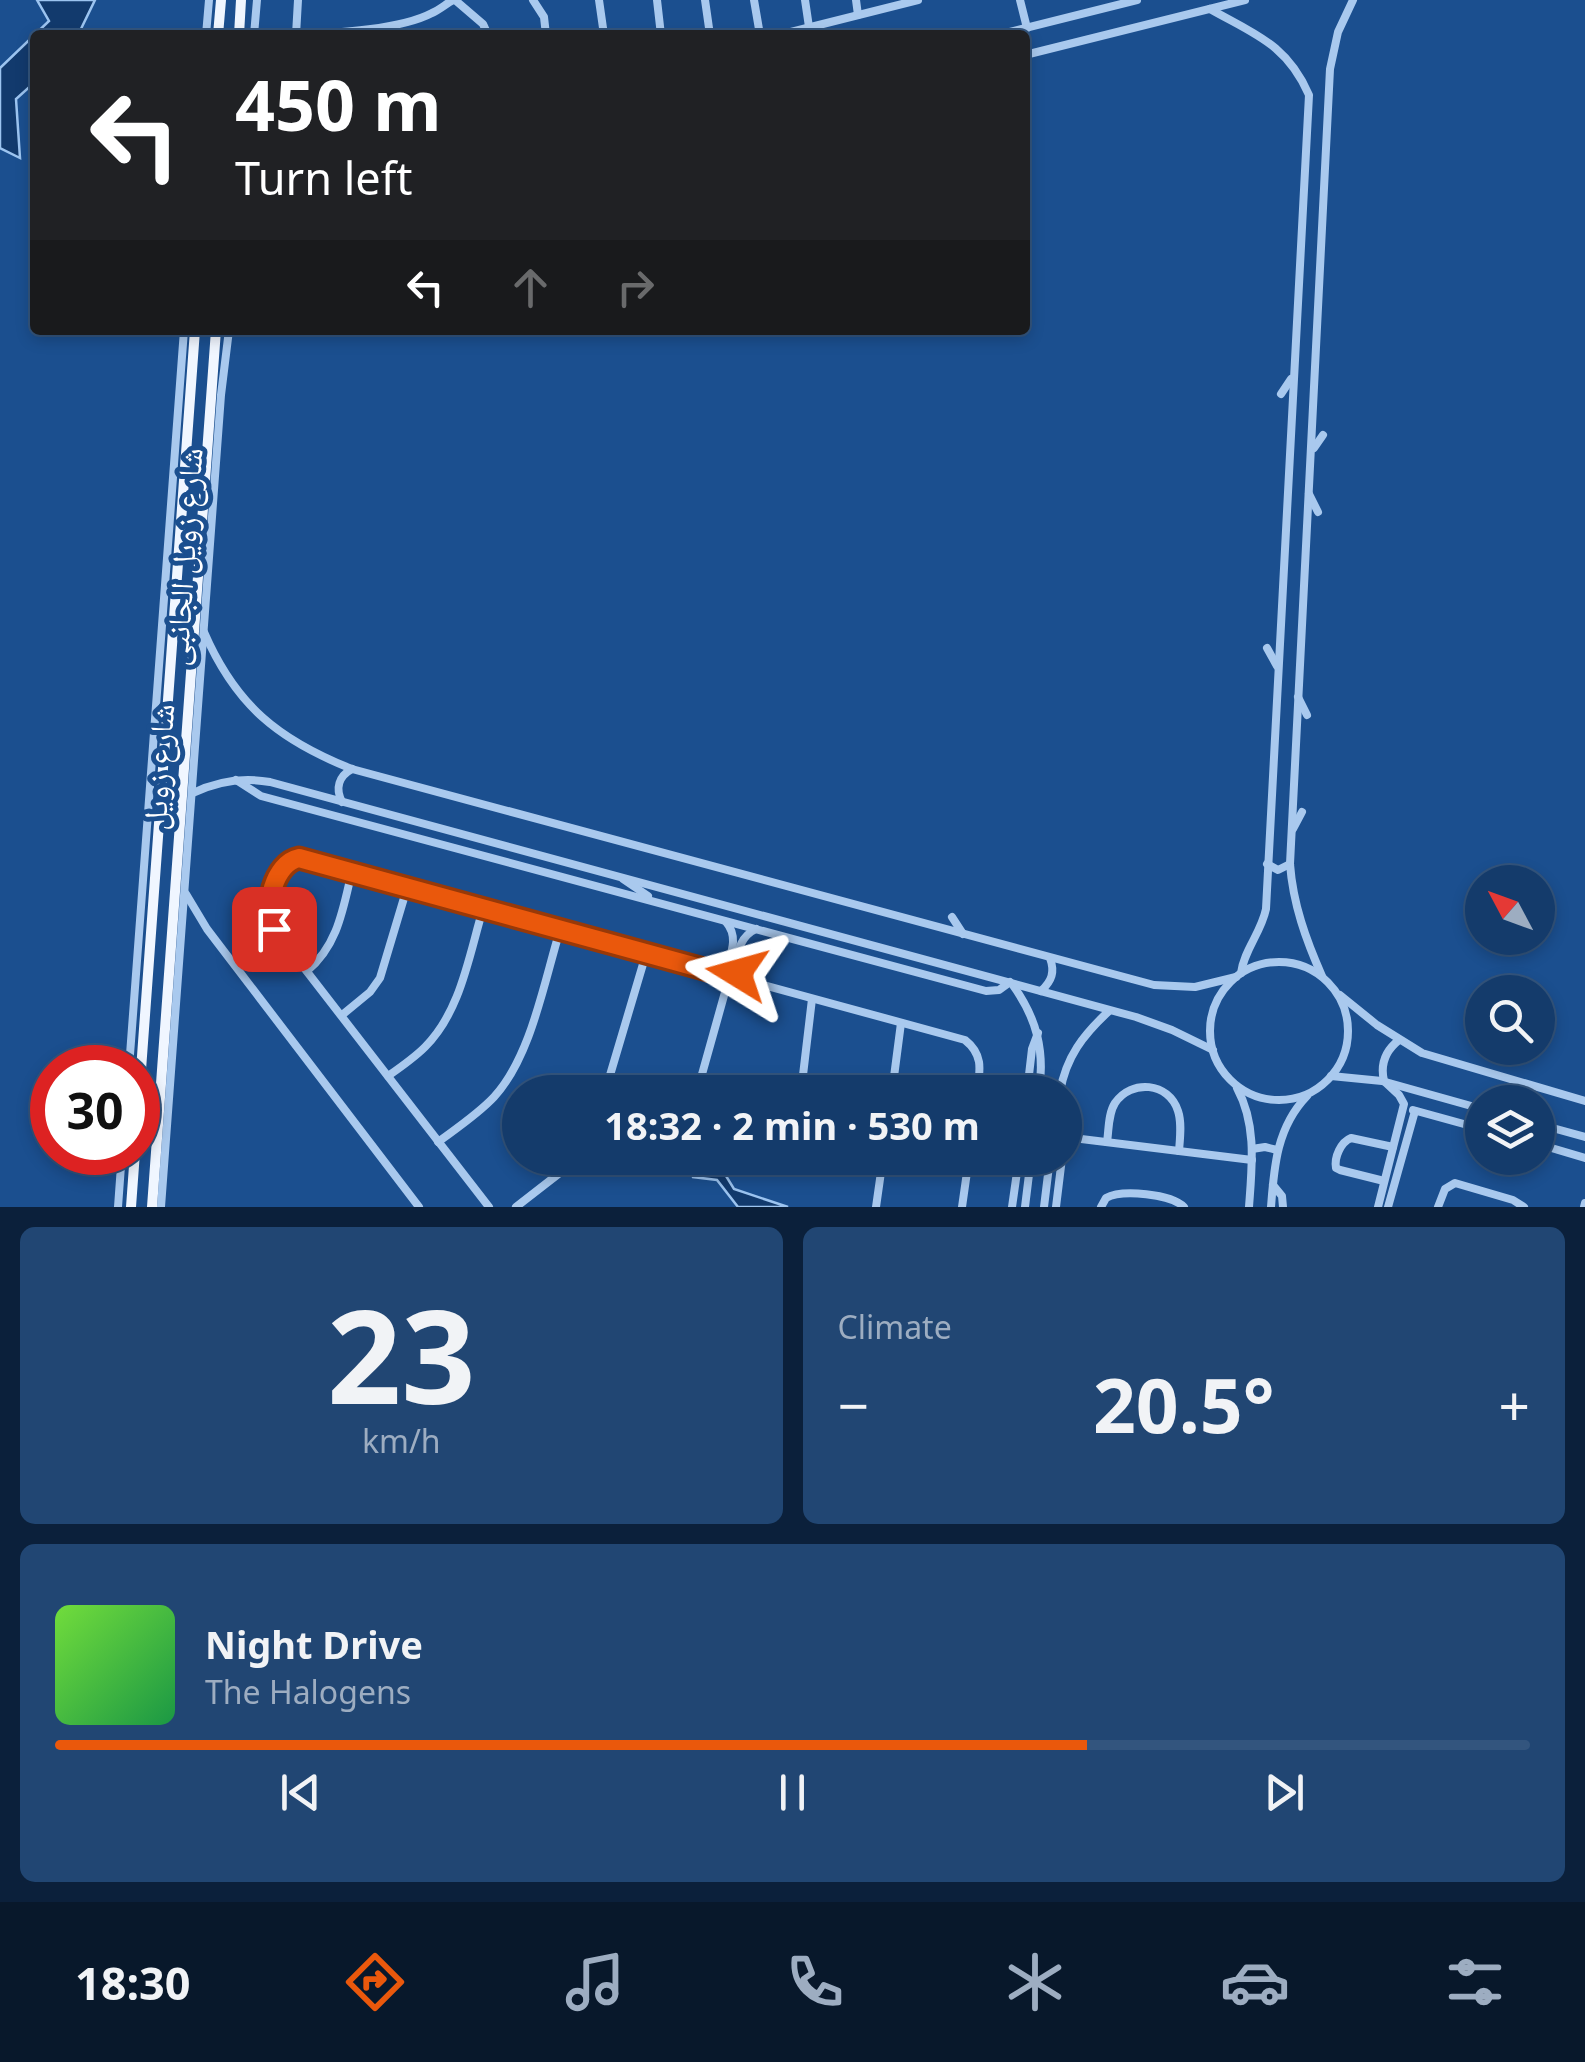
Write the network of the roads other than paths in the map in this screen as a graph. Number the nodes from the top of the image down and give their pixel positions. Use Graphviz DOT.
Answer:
graph roads {
  1 [pos="209,0"];
  2 [pos="221,0"];
  3 [pos="241,0"];
  4 [pos="257,0"];
  5 [pos="298,0"];
  6 [pos="454,0"];
  7 [pos="533,0"];
  8 [pos="599,0"];
  9 [pos="657,0"];
  10 [pos="705,0"];
  11 [pos="754,0"];
  12 [pos="805,0"];
  13 [pos="856,0"];
  14 [pos="918,0"];
  15 [pos="1020,0"];
  16 [pos="1137,0"];
  17 [pos="1245,0"];
  18 [pos="1353,0"];
  19 [pos="1210,8"];
  20 [pos="858,15"];
  21 [pos="810,27"];
  22 [pos="1027,28"];
  23 [pos="206,30"];
  24 [pos="218,30"];
  25 [pos="239,30"];
  26 [pos="254,30"];
  27 [pos="296,30"];
  28 [pos="366,30"];
  29 [pos="486,30"];
  30 [pos="545,30"];
  31 [pos="603,30"];
  32 [pos="660,30"];
  33 [pos="709,30"];
  34 [pos="759,30"];
  35 [pos="798,30"];
  36 [pos="1019,30"];
  37 [pos="1030,54"];
  38 [pos="1330,92"];
  39 [pos="1309,95"];
  40 [pos="1324,208"];
  41 [pos="1334,222"];
  42 [pos="184,335"];
  43 [pos="195,335"];
  44 [pos="216,335"];
  45 [pos="228,335"];
  46 [pos="1293,376"];
  47 [pos="1281,394"];
  48 [pos="1322,435"];
  49 [pos="1311,452"];
  50 [pos="1308,493"];
  51 [pos="207,507"];
  52 [pos="1318,512"];
  53 [pos="200,525"];
  54 [pos="180,526"];
  55 [pos="178,563"];
  56 [pos="198,564"];
  57 [pos="201,609"];
  58 [pos="204,632"];
  59 [pos="1268,648"];
  60 [pos="1278,667"];
  61 [pos="1298,696"];
  62 [pos="166,711"];
  63 [pos="188,712"];
  64 [pos="1308,715"];
  65 [pos="352,770"];
  66 [pos="236,780"];
  67 [pos="193,794"];
  68 [pos="342,802"];
  69 [pos="1302,812"];
  70 [pos="617,827"];
  71 [pos="1291,833"];
  72 [pos="184,837"];
  73 [pos="614,840"];
  74 [pos="1267,864"];
  75 [pos="1290,864"];
  76 [pos="352,871"];
  77 [pos="619,876"];
  78 [pos="407,888"];
  79 [pos="186,893"];
  80 [pos="660,903"];
  81 [pos="483,908"];
  82 [pos="952,917"];
  83 [pos="722,920"];
  84 [pos="756,929"];
  85 [pos="560,930"];
  86 [pos="822,933"];
  87 [pos="778,934"];
  88 [pos="963,934"];
  89 [pos="646,954"];
  90 [pos="1050,958"];
  91 [pos="307,971"];
  92 [pos="147,972"];
  93 [pos="170,972"];
  94 [pos="730,973"];
  95 [pos="1239,975"];
  96 [pos="1322,976"];
  97 [pos="1010,982"];
  98 [pos="1041,991"];
  99 [pos="1336,991"];
  100 [pos="812,999"];
  101 [pos="145,1009"];
  102 [pos="1108,1010"];
  103 [pos="166,1011"];
  104 [pos="342,1016"];
  105 [pos="901,1023"];
  106 [pos="1038,1034"];
  107 [pos="1400,1040"];
  108 [pos="130,1045"];
  109 [pos="143,1045"];
  110 [pos="1212,1050"];
  111 [pos="1042,1071"];
  112 [pos="1063,1074"];
  113 [pos="609,1075"];
  114 [pos="703,1075"];
  115 [pos="803,1075"];
  116 [pos="894,1075"];
  117 [pos="978,1075"];
  118 [pos="1029,1075"];
  119 [pos="1041,1075"];
  120 [pos="388,1076"];
  121 [pos="1331,1076"];
  122 [pos="1561,1079"];
  123 [pos="1384,1082"];
  124 [pos="1235,1084"];
  125 [pos="1317,1088"];
  126 [pos="1557,1093"];
  127 [pos="1585,1101"];
  128 [pos="1465,1104"];
  129 [pos="1404,1108"];
  130 [pos="1415,1111"];
  131 [pos="1465,1124"];
  132 [pos="1555,1129"];
  133 [pos="1082,1138"];
  134 [pos="1585,1138"];
  135 [pos="438,1142"];
  136 [pos="1107,1142"];
  137 [pos="1393,1147"];
  138 [pos="1555,1149"];
  139 [pos="1179,1150"];
  140 [pos="1278,1150"];
  141 [pos="1252,1154"];
  142 [pos="1585,1158"];
  143 [pos="160,1172"];
  144 [pos="125,1175"];
  145 [pos="128,1175"];
  146 [pos="159,1175"];
  147 [pos="557,1175"];
  148 [pos="881,1175"];
  149 [pos="967,1175"];
  150 [pos="1017,1175"];
  151 [pos="1029,1175"];
  152 [pos="1048,1175"];
  153 [pos="1060,1175"];
  154 [pos="1384,1181"];
  155 [pos="1272,1185"];
  156 [pos="118,1207"];
  157 [pos="130,1207"];
  158 [pos="152,1207"];
  159 [pos="161,1207"];
  160 [pos="419,1207"];
  161 [pos="489,1207"];
  162 [pos="516,1207"];
  163 [pos="876,1207"];
  164 [pos="962,1207"];
  165 [pos="1012,1207"];
  166 [pos="1024,1207"];
  167 [pos="1044,1207"];
  168 [pos="1056,1207"];
  169 [pos="1101,1207"];
  170 [pos="1184,1207"];
  171 [pos="1249,1207"];
  172 [pos="1271,1207"];
  173 [pos="1283,1207"];
  174 [pos="1378,1207"];
  175 [pos="1388,1207"];
  176 [pos="1438,1207"];
  177 [pos="1524,1207"];
  1 -- 23 [label="street"];
  2 -- 24 [label="main road"];
  3 -- 25 [label="main road"];
  4 -- 26 [label="street"];
  5 -- 27 [label="street"];
  6 -- 28 [label="street"];
  6 -- 29 [label="street"];
  7 -- 30 [label="street"];
  8 -- 31 [label="street"];
  9 -- 32 [label="street"];
  10 -- 33 [label="street"];
  11 -- 34 [label="street"];
  12 -- 21 [label="street"];
  13 -- 20 [label="street"];
  14 -- 20 [label="street"];
  15 -- 22 [label="street"];
  16 -- 22 [label="street"];
  17 -- 19 [label="street"];
  18 -- 38 [label="street"];
  19 -- 37 [label="street"];
  19 -- 39 [label="street"];
  20 -- 21 [label="street"];
  21 -- 35 [label="street"];
  22 -- 36 [label="street"];
  38 -- 39 [label="street"];
  38 -- 40 [label="street"];
  39 -- 46 [label="street"];
  40 -- 41 [label="street"];
  40 -- 49 [label="street"];
  42 -- 108 [label="street, شارع زويل الجانبى"];
  43 -- 54 [label="main road, شارع زويل"];
  44 -- 51 [label="main road, شارع زويل"];
  45 -- 51 [label="street, شارع زويل الجانبى"];
  46 -- 47 [label="street"];
  46 -- 60 [label="street"];
  48 -- 49 [label="street"];
  49 -- 50 [label="street"];
  50 -- 52 [label="street"];
  50 -- 61 [label="street"];
  51 -- 53 [label="main road, شارع زويل"];
  51 -- 57 [label="street, شارع زويل الجانبى"];
  53 -- 54 [label="main road"];
  53 -- 56 [label="main road, شارع زويل"];
  54 -- 55 [label="main road, شارع زويل"];
  55 -- 56 [label="main road"];
  55 -- 62 [label="main road, شارع زويل"];
  56 -- 57 [label="main road, شارع زويل"];
  57 -- 58 [label="street, شارع زويل الجانبى"];
  57 -- 63 [label="main road, شارع زويل"];
  58 -- 65 [label="street"];
  58 -- 67 [label="street, شارع زويل الجانبى"];
  59 -- 60 [label="street"];
  60 -- 74 [label="street"];
  61 -- 64 [label="street"];
  61 -- 71 [label="street"];
  62 -- 63 [label="main road"];
  62 -- 92 [label="main road, شارع زويل"];
  63 -- 72 [label="main road, شارع زويل"];
  65 -- 68 [label="street"];
  65 -- 73 [label="street"];
  66 -- 67 [label="street"];
  66 -- 68 [label="street"];
  66 -- 80 [label="street"];
  67 -- 72 [label="street, شارع زويل الجانبى"];
  68 -- 77 [label="street"];
  69 -- 71 [label="street"];
  70 -- 73 [label="street"];
  71 -- 75 [label="street"];
  72 -- 79 [label="street, شارع زويل الجانبى"];
  72 -- 93 [label="main road, شارع زويل"];
  73 -- 88 [label="street"];
  74 -- 75 [label="street"];
  74 -- 95 [label="street"];
  75 -- 96 [label="street"];
  76 -- 78 [label="street"];
  76 -- 91 [label="street"];
  76 -- 91 [label="street"];
  77 -- 80 [label="street"];
  77 -- 86 [label="street"];
  78 -- 81 [label="street"];
  78 -- 104 [label="street"];
  79 -- 143 [label="street, شارع زويل الجانبى"];
  79 -- 160 [label="street"];
  80 -- 83 [label="street"];
  81 -- 85 [label="street"];
  81 -- 120 [label="street"];
  82 -- 88 [label="street"];
  83 -- 84 [label="street"];
  83 -- 94 [label="street"];
  84 -- 87 [label="street"];
  84 -- 94 [label="street"];
  85 -- 89 [label="street"];
  85 -- 135 [label="street"];
  86 -- 87 [label="street"];
  86 -- 97 [label="street"];
  87 -- 97 [label="street"];
  88 -- 90 [label="street"];
  89 -- 94 [label="street"];
  89 -- 113 [label="street"];
  90 -- 95 [label="street"];
  90 -- 98 [label="street"];
  91 -- 104 [label="street"];
  92 -- 93 [label="main road"];
  92 -- 101 [label="main road, شارع زويل"];
  93 -- 103 [label="main road, شارع زويل"];
  94 -- 100 [label="street"];
  94 -- 114 [label="street"];
  95 -- 96 [label="street"];
  95 -- 110 [label="street"];
  96 -- 99 [label="street"];
  97 -- 98 [label="street"];
  97 -- 106 [label="street"];
  98 -- 102 [label="street"];
  99 -- 107 [label="street"];
  99 -- 121 [label="street"];
  100 -- 105 [label="street"];
  100 -- 115 [label="street"];
  101 -- 103 [label="main road"];
  101 -- 109 [label="main road, شارع زويل"];
  102 -- 110 [label="street"];
  102 -- 112 [label="street"];
  103 -- 143 [label="main road, شارع زويل"];
  104 -- 120 [label="street"];
  105 -- 116 [label="street"];
  105 -- 117 [label="street"];
  106 -- 111 [label="street"];
  106 -- 118 [label="street"];
  107 -- 123 [label="street"];
  107 -- 126 [label="street"];
  110 -- 124 [label="street"];
  111 -- 112 [label="street"];
  111 -- 119 [label="street"];
  120 -- 135 [label="street"];
  121 -- 123 [label="street"];
  121 -- 125 [label="street"];
  122 -- 126 [label="street"];
  123 -- 128 [label="street"];
  123 -- 129 [label="street"];
  124 -- 125 [label="street"];
  124 -- 141 [label="street"];
  125 -- 140 [label="street"];
  126 -- 127 [label="street"];
  129 -- 130 [label="street"];
  129 -- 137 [label="street"];
  130 -- 131 [label="street"];
  130 -- 175 [label="street"];
  132 -- 134 [label="street"];
  133 -- 136 [label="street"];
  135 -- 161 [label="street"];
  136 -- 139 [label="street"];
  136 -- 139 [label="street"];
  137 -- 154 [label="street"];
  137 -- 154 [label="street"];
  138 -- 142 [label="street"];
  139 -- 141 [label="street"];
  140 -- 141 [label="street"];
  140 -- 155 [label="street"];
  141 -- 171 [label="street"];
  143 -- 159 [label="street, شارع زويل الجانبى"];
  144 -- 156 [label="street"];
  145 -- 157 [label="main road"];
  146 -- 158 [label="main road, شارع زويل"];
  147 -- 162 [label="street"];
  148 -- 163 [label="street"];
  149 -- 164 [label="street"];
  150 -- 165 [label="street"];
  151 -- 166 [label="street"];
  152 -- 167 [label="street"];
  153 -- 168 [label="street"];
  154 -- 174 [label="street"];
  155 -- 172 [label="street"];
  155 -- 173 [label="street"];
  169 -- 170 [label="street"];
  176 -- 177 [label="street"];
}
